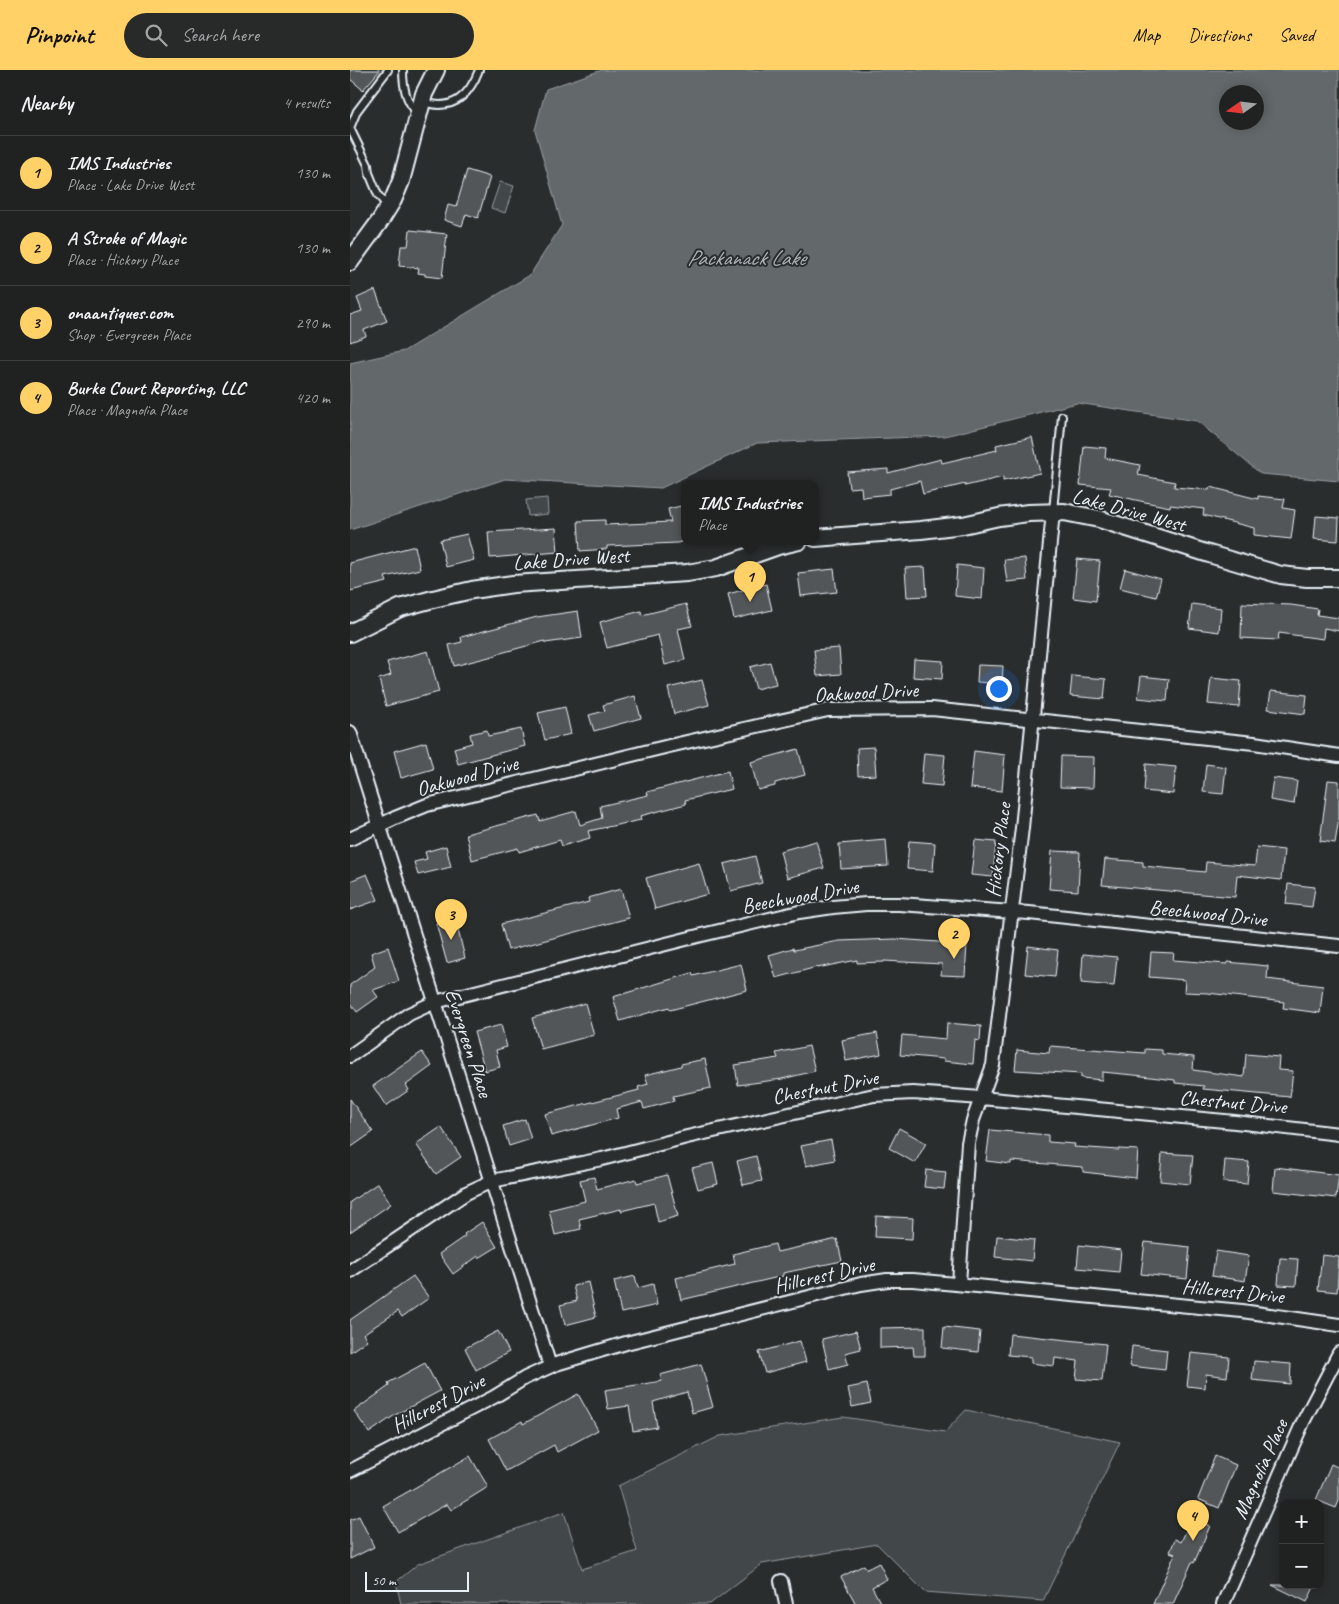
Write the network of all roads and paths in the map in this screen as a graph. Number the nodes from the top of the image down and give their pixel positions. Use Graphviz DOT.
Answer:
graph roads {
  1 [pos="388,70"];
  2 [pos="403,70"];
  3 [pos="436,70"];
  4 [pos="479,70"];
  5 [pos="420,108"];
  6 [pos="350,128"];
  7 [pos="388,207"];
  8 [pos="350,262"];
  9 [pos="1062,416"];
  10 [pos="1053,512"];
  11 [pos="819,538"];
  12 [pos="782,545"];
  13 [pos="1339,578"];
  14 [pos="350,633"];
  15 [pos="1032,719"];
  16 [pos="350,732"];
  17 [pos="1339,756"];
  18 [pos="378,825"];
  19 [pos="350,838"];
  20 [pos="1011,912"];
  21 [pos="1339,946"];
  22 [pos="435,1002"];
  23 [pos="350,1056"];
  24 [pos="981,1098"];
  25 [pos="1339,1134"];
  26 [pos="492,1182"];
  27 [pos="350,1271"];
  28 [pos="958,1284"];
  29 [pos="1339,1325"];
  30 [pos="1339,1353"];
  31 [pos="550,1366"];
  32 [pos="350,1471"];
  33 [pos="781,1581"];
  34 [pos="786,1604"];
  35 [pos="1223,1604"];
  1 -- 6 [label="lane"];
  2 -- 5 [label="lane"];
  3 -- 5 [label="street"];
  4 -- 5 [label="lane"];
  5 -- 7 [label="street"];
  6 -- 7 [label="lane"];
  7 -- 8 [label="street"];
  9 -- 10 [label="lane, Hickory Place"];
  10 -- 11 [label="street, Lake Drive West"];
  10 -- 13 [label="street, Lake Drive West"];
  10 -- 15 [label="street, Hickory Place"];
  12 -- 14 [label="street, Lake Drive West"];
  15 -- 17 [label="street, Oakwood Drive"];
  15 -- 18 [label="street, Oakwood Drive"];
  15 -- 20 [label="street, Hickory Place"];
  16 -- 18 [label="street, Evergreen Place"];
  18 -- 19 [label="street, Oakwood Drive"];
  18 -- 22 [label="street, Evergreen Place"];
  20 -- 21 [label="street, Beechwood Drive"];
  20 -- 22 [label="street, Beechwood Drive"];
  20 -- 24 [label="street, Hickory Place"];
  22 -- 23 [label="street, Beechwood Drive"];
  22 -- 26 [label="street, Evergreen Place"];
  24 -- 25 [label="street, Chestnut Drive"];
  24 -- 26 [label="street, Chestnut Drive"];
  24 -- 28 [label="street, Hickory Place"];
  26 -- 27 [label="street, Chestnut Drive"];
  26 -- 31 [label="street, Evergreen Place"];
  28 -- 29 [label="street, Hillcrest Drive"];
  28 -- 31 [label="street, Hillcrest Drive"];
  30 -- 35 [label="street, Magnolia Place"];
  31 -- 32 [label="street, Hillcrest Drive"];
  33 -- 34 [label="street"];
}
